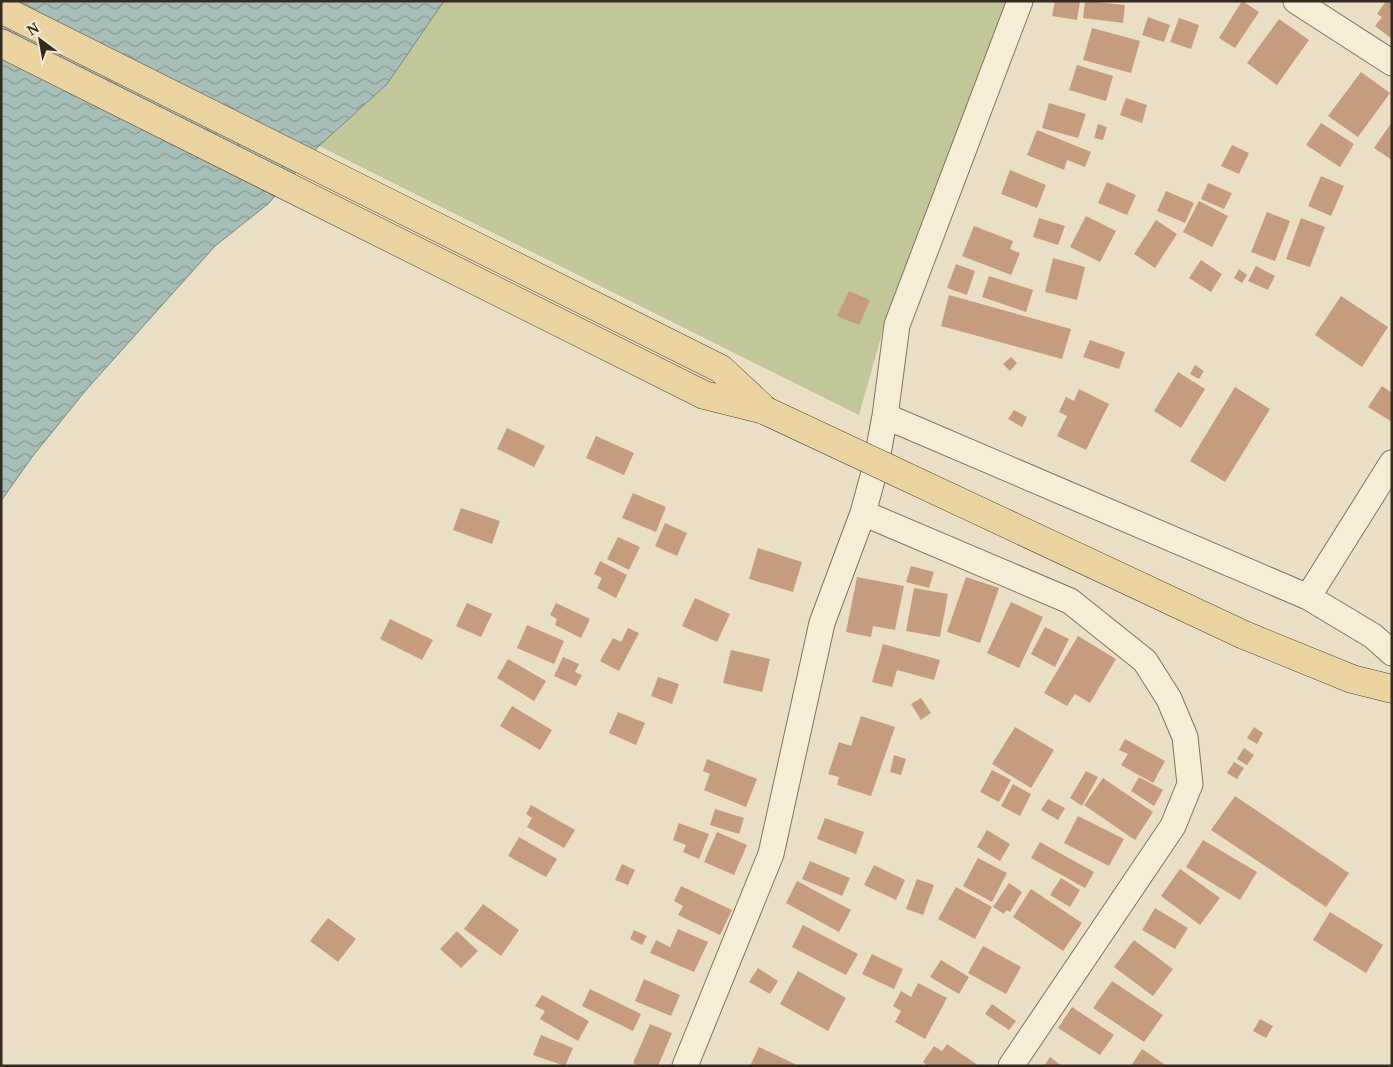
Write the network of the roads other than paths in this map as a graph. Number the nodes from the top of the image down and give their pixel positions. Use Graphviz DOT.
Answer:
graph roads {
  1 [pos="1020,1"];
  2 [pos="1296,1"];
  3 [pos="1,9"];
  4 [pos="1,43"];
  5 [pos="1392,63"];
  6 [pos="766,411"];
  7 [pos="885,416"];
  8 [pos="1392,463"];
  9 [pos="863,513"];
  10 [pos="1308,597"];
  11 [pos="1392,653"];
  12 [pos="1392,689"];
  13 [pos="685,1066"];
  14 [pos="1011,1066"];
  1 -- 7 [label="street"];
  2 -- 5 [label="street"];
  3 -- 6 [label="main road"];
  4 -- 6 [label="main road"];
  6 -- 12 [label="main road, bridge"];
  7 -- 9 [label="street"];
  7 -- 10 [label="street"];
  8 -- 10 [label="street"];
  9 -- 13 [label="street"];
  9 -- 14 [label="street"];
  10 -- 11 [label="street"];
}
